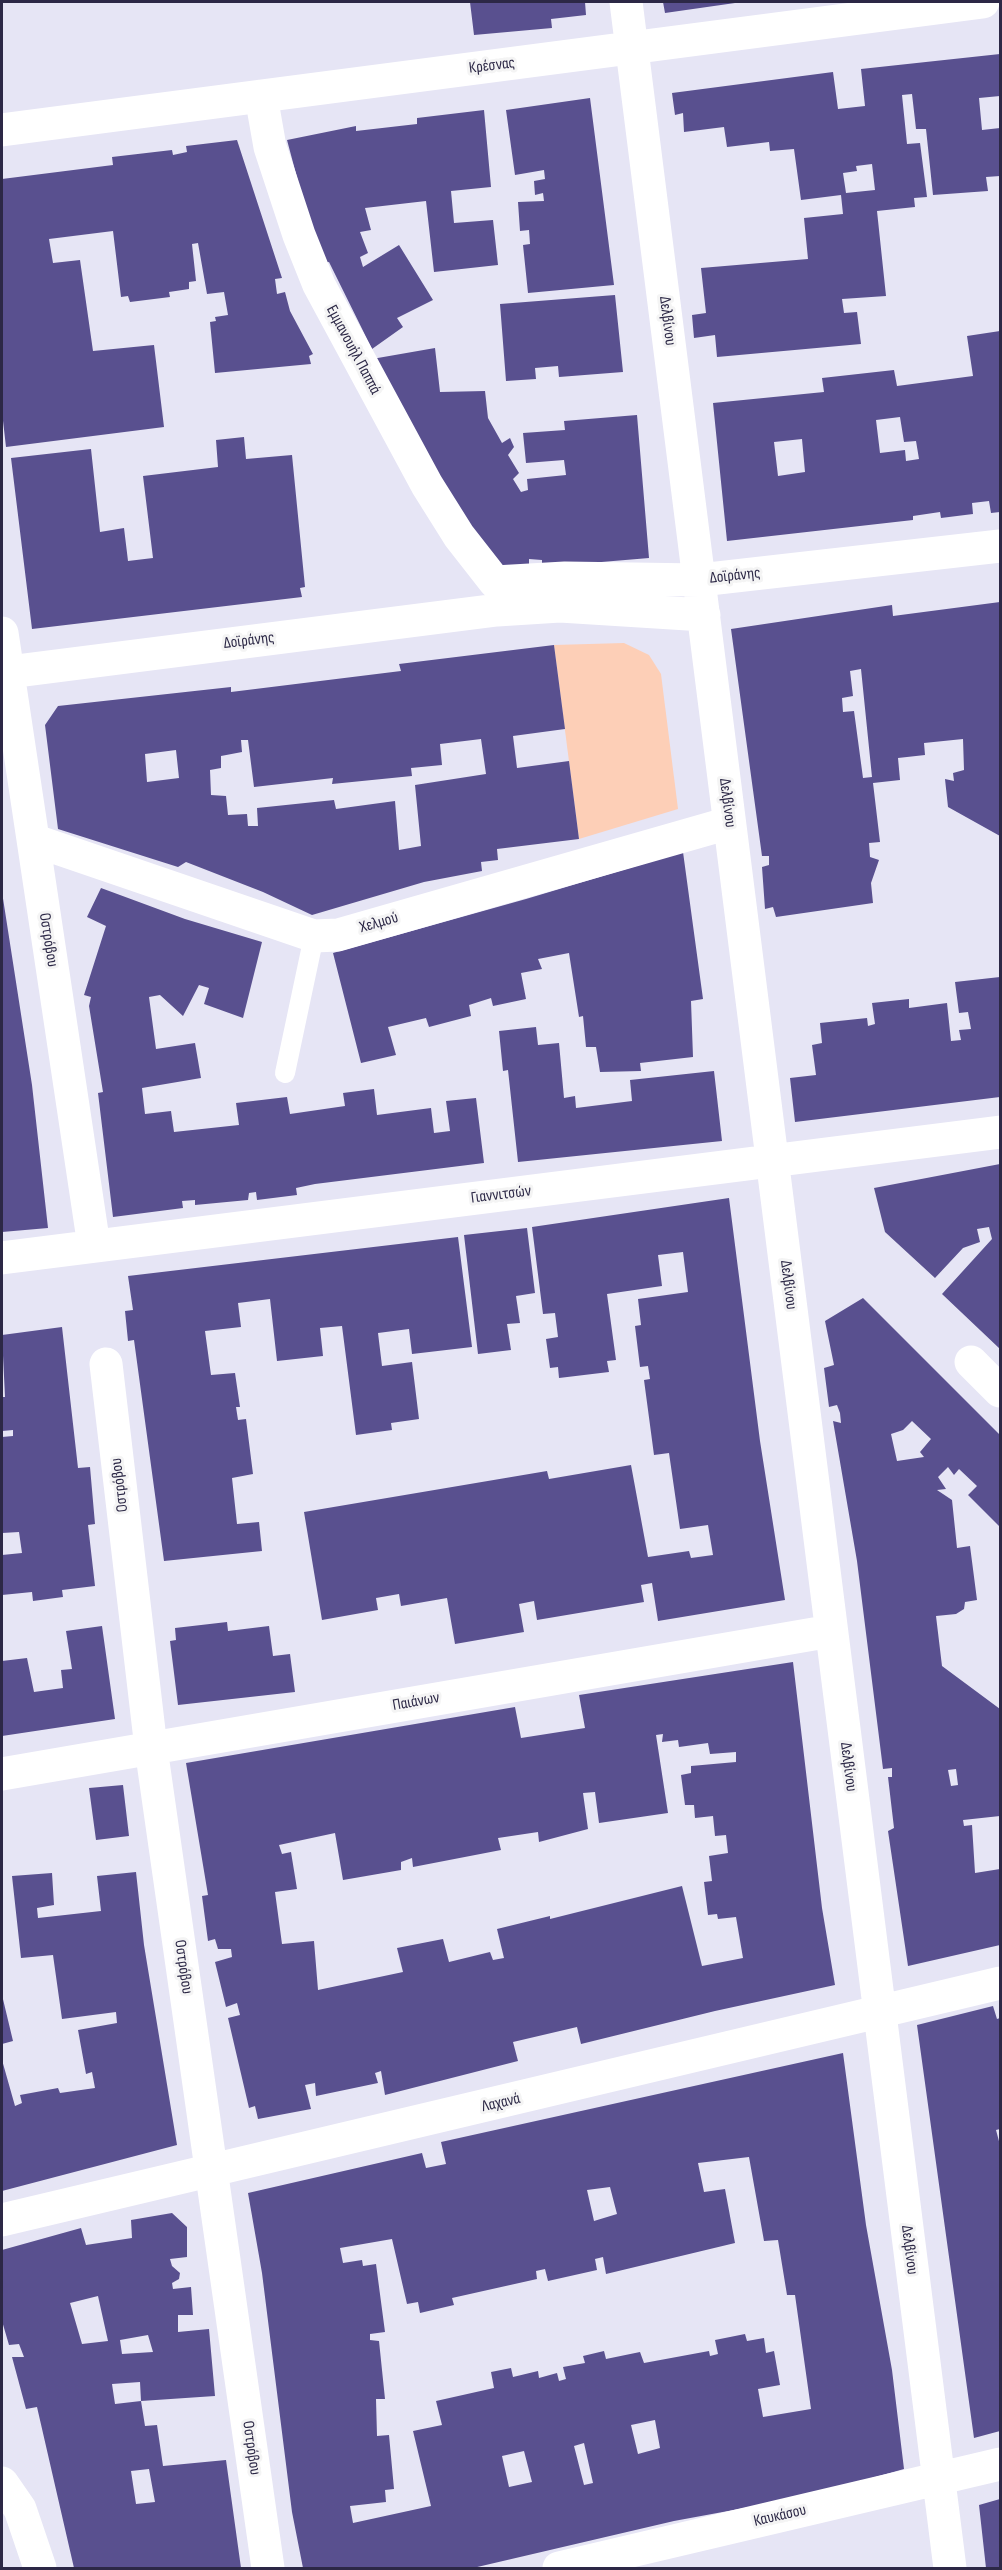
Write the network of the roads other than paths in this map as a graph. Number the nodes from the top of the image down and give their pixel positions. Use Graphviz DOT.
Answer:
graph roads {
  1 [pos="626,2"];
  2 [pos="983,2"];
  3 [pos="632,47"];
  4 [pos="261,96"];
  5 [pos="2,130"];
  6 [pos="1000,546"];
  7 [pos="700,580"];
  8 [pos="496,596"];
  9 [pos="704,615"];
  10 [pos="2,633"];
  11 [pos="4,672"];
  12 [pos="729,823"];
  13 [pos="33,840"];
  14 [pos="314,936"];
  15 [pos="285,1073"];
  16 [pos="1000,1132"];
  17 [pos="772,1161"];
  18 [pos="94,1246"];
  19 [pos="2,1258"];
  20 [pos="970,1362"];
  21 [pos="106,1364"];
  22 [pos="1000,1391"];
  23 [pos="831,1631"];
  24 [pos="151,1748"];
  25 [pos="2,1774"];
  26 [pos="1000,1983"];
  27 [pos="879,2013"];
  28 [pos="212,2171"];
  29 [pos="2,2220"];
  30 [pos="1000,2464"];
  31 [pos="938,2479"];
  32 [pos="2,2483"];
  33 [pos="40,2568"];
  34 [pos="268,2568"];
  35 [pos="559,2568"];
  36 [pos="950,2568"];
  1 -- 3 [label="street, Δελβίνου"];
  2 -- 3 [label="street, Κρέσνας"];
  3 -- 4 [label="street, Κρέσνας"];
  3 -- 7 [label="street, Δελβίνου"];
  4 -- 5 [label="street, Κρέσνας"];
  4 -- 8 [label="street, Εμμανουήλ Παππά"];
  6 -- 7 [label="street, Δοϊράνης"];
  7 -- 8 [label="street, Δοϊράνης"];
  7 -- 9 [label="street, Δελβίνου"];
  8 -- 9 [label="street, Δοϊράνης"];
  8 -- 11 [label="street, Δοϊράνης"];
  9 -- 12 [label="street, Δελβίνου"];
  10 -- 11 [label="street, Οστρόβου"];
  11 -- 13 [label="street, Οστρόβου"];
  12 -- 14 [label="street, Χελμού"];
  12 -- 17 [label="street, Δελβίνου"];
  13 -- 14 [label="street, Χελμού"];
  13 -- 18 [label="street, Οστρόβου"];
  14 -- 15 [label="lane"];
  16 -- 17 [label="street, Γιαννιτσών"];
  17 -- 18 [label="street, Γιαννιτσών"];
  17 -- 23 [label="street, Δελβίνου"];
  18 -- 19 [label="street, Γιαννιτσών"];
  20 -- 22 [label="street"];
  21 -- 24 [label="street, Οστρόβου"];
  23 -- 24 [label="street, Παιάνων"];
  23 -- 27 [label="street, Δελβίνου"];
  24 -- 25 [label="street, Παιάνων"];
  24 -- 28 [label="street, Οστρόβου"];
  26 -- 27 [label="street, Λαχανά"];
  27 -- 28 [label="street, Λαχανά"];
  27 -- 31 [label="street, Δελβίνου"];
  28 -- 29 [label="street, Λαχανά"];
  28 -- 34 [label="street, Οστρόβου"];
  30 -- 31 [label="street, Καυκάσου"];
  31 -- 35 [label="street, Καυκάσου"];
  31 -- 36 [label="street, Δελβίνου"];
  32 -- 33 [label="street"];
}
